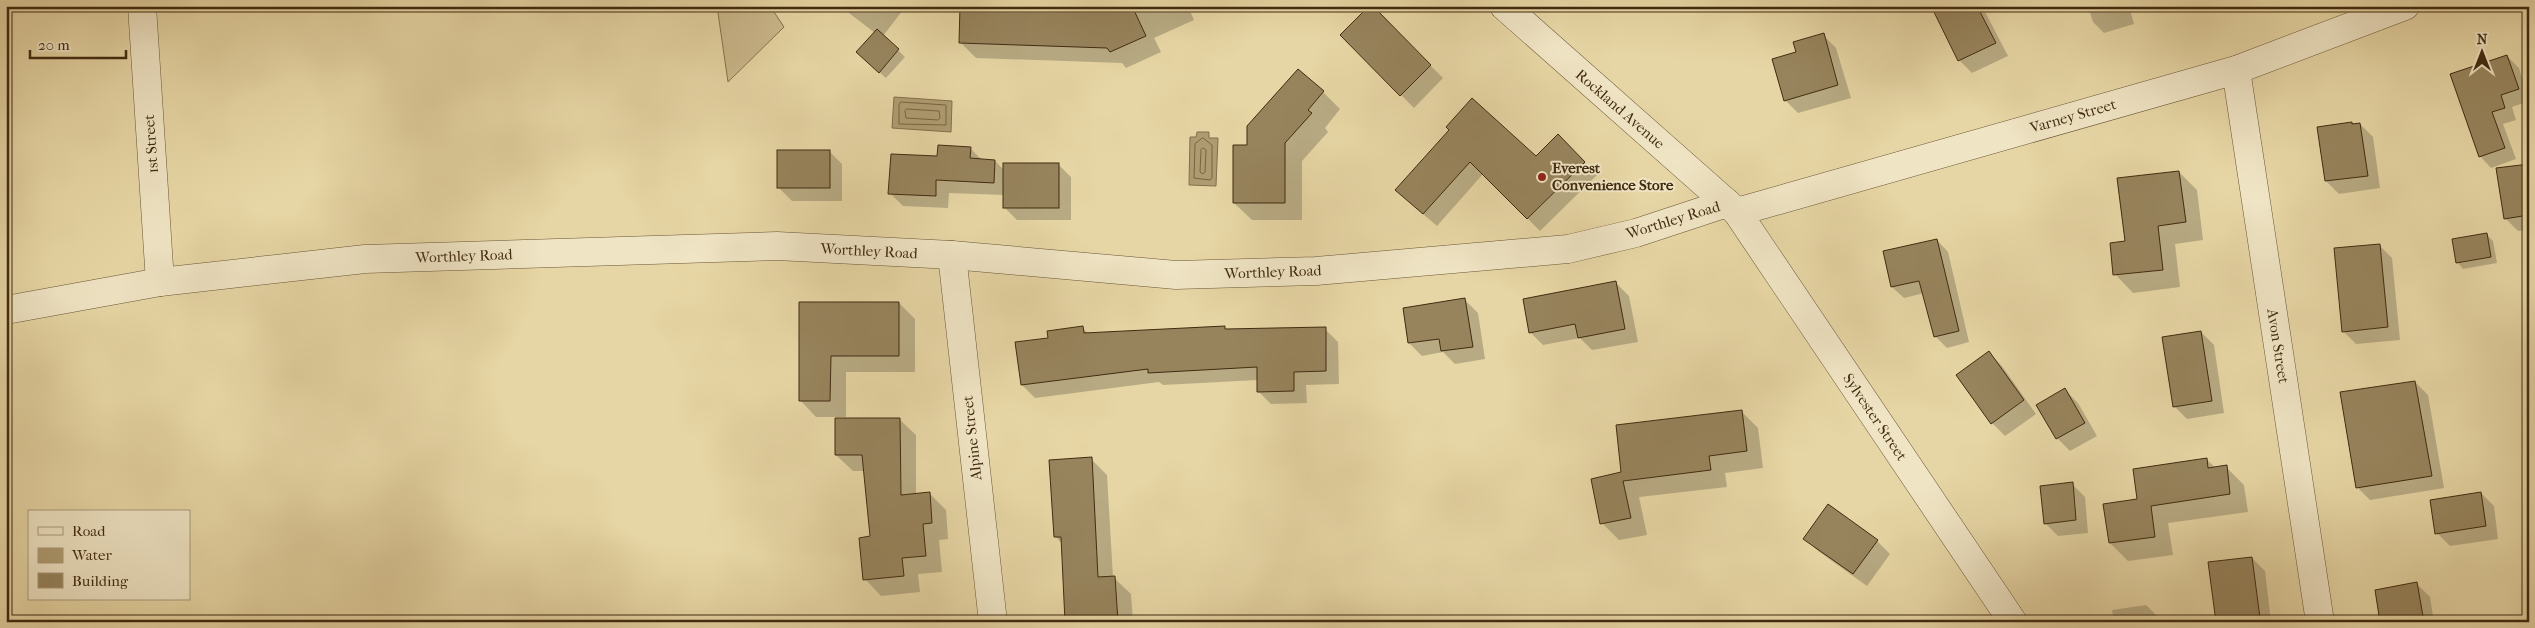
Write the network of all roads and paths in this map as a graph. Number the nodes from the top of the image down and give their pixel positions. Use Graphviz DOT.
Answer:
graph roads {
  1 [pos="142,6"];
  2 [pos="1504,6"];
  3 [pos="2405,6"];
  4 [pos="2236,70"];
  5 [pos="1732,207"];
  6 [pos="952,255"];
  7 [pos="160,282"];
  8 [pos="6,310"];
  9 [pos="993,622"];
  10 [pos="2013,622"];
  11 [pos="2320,622"];
  1 -- 7 [label="street, 1st Street"];
  2 -- 5 [label="street, Rockland Avenue"];
  3 -- 4 [label="street, Varney Street"];
  4 -- 5 [label="street, Varney Street"];
  4 -- 11 [label="street, Avon Street"];
  5 -- 6 [label="street, Worthley Road"];
  5 -- 10 [label="street, Sylvester Street"];
  6 -- 7 [label="street, Worthley Road"];
  6 -- 9 [label="street, Alpine Street"];
  7 -- 8 [label="street, Worthley Road"];
}
